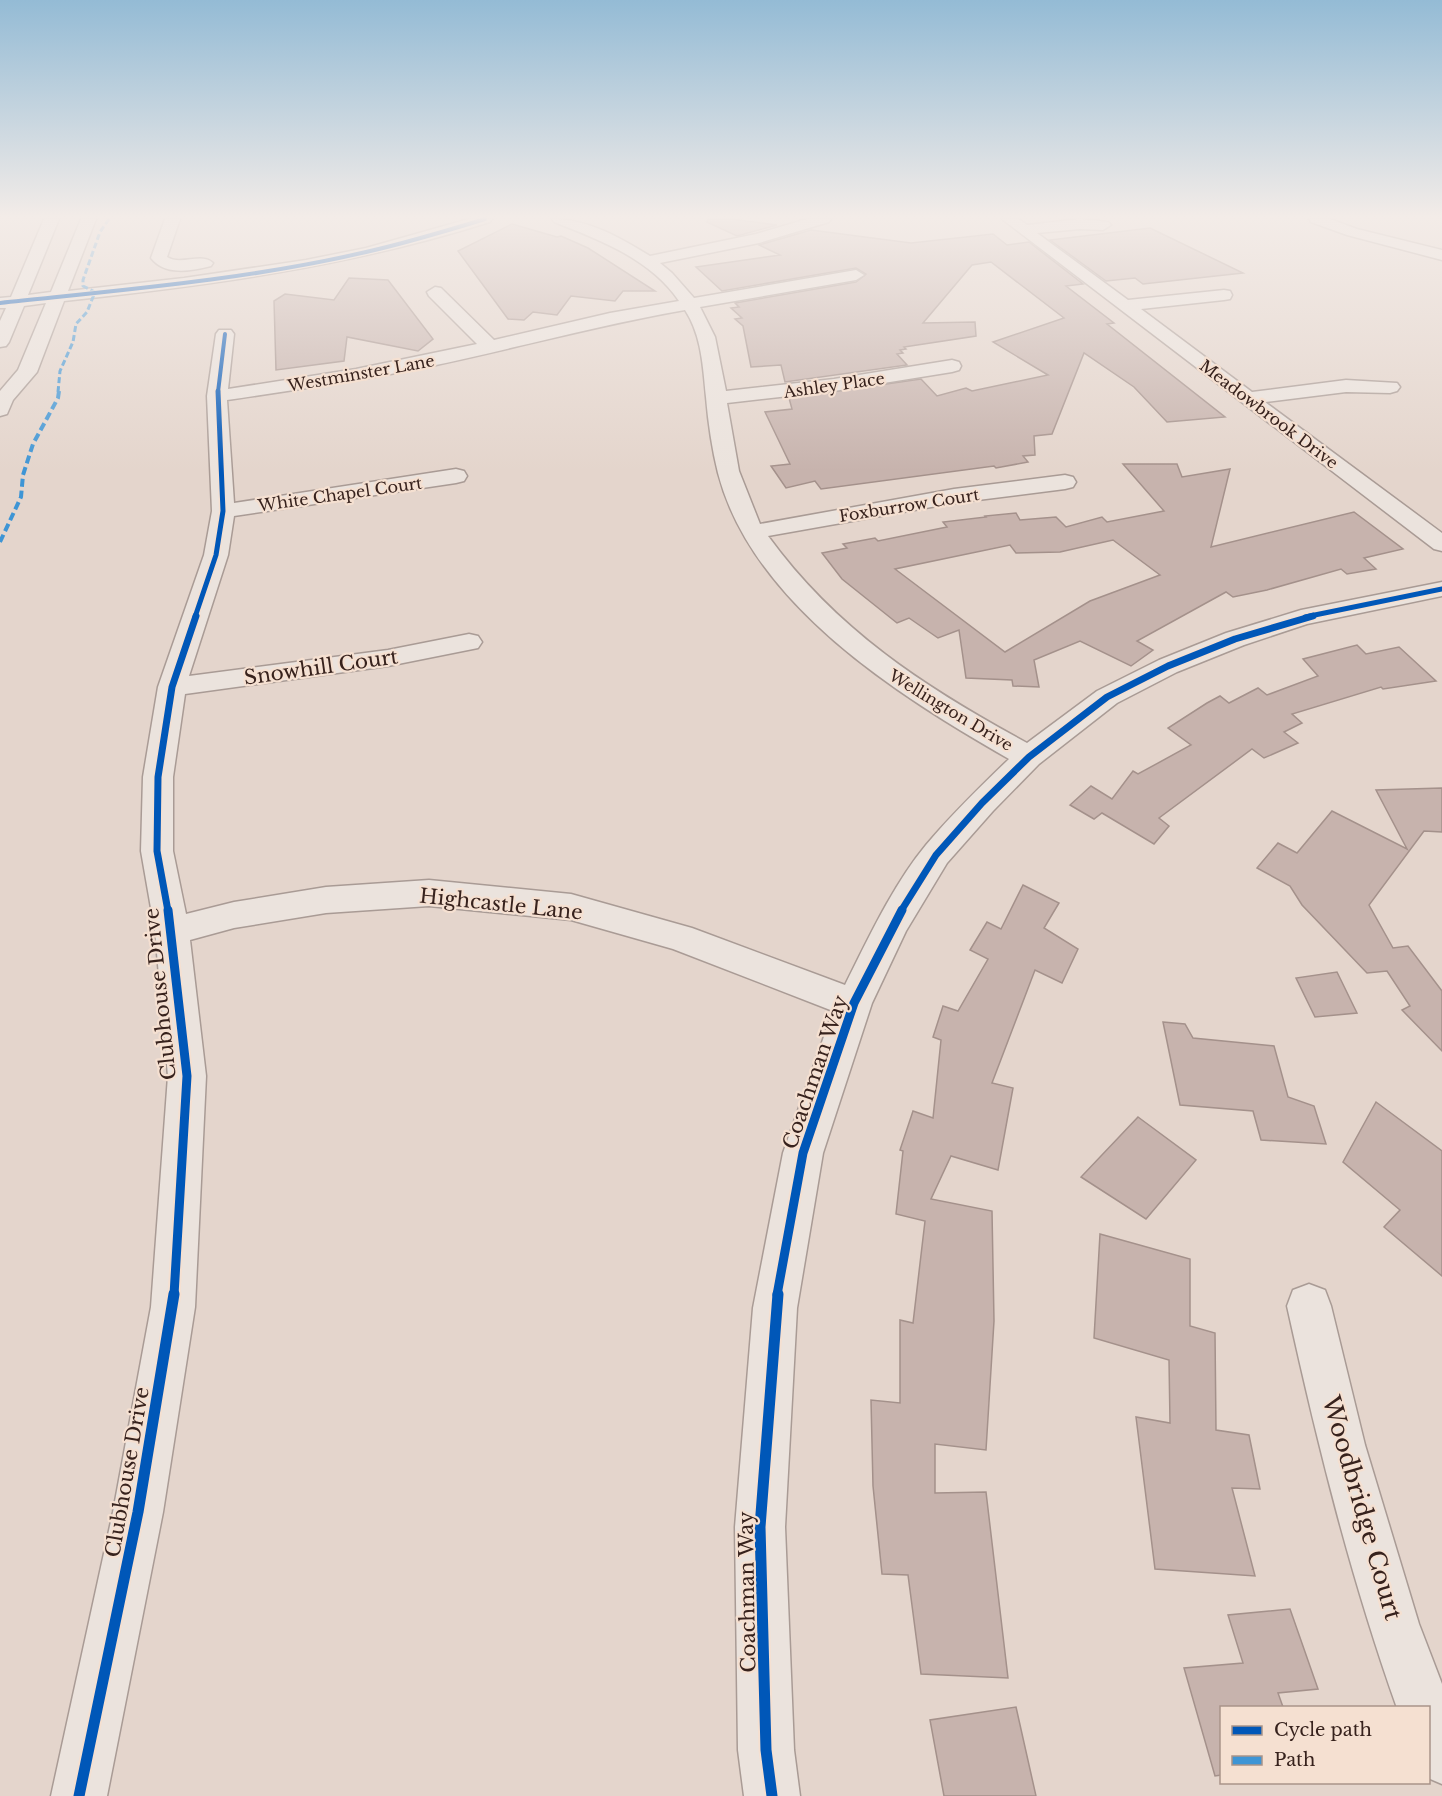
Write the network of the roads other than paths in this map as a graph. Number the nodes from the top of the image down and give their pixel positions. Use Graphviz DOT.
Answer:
graph roads {
  1 [pos="8,302"];
  2 [pos="55,303"];
  3 [pos="446,303"];
  4 [pos="688,303"];
  5 [pos="1121,303"];
  6 [pos="1151,303"];
  7 [pos="1125,306"];
  8 [pos="225,334"];
  9 [pos="0,342"];
  10 [pos="490,346"];
  11 [pos="952,366"];
  12 [pos="1390,387"];
  13 [pos="218,396"];
  14 [pos="716,398"];
  15 [pos="1248,398"];
  16 [pos="1,401"];
  17 [pos="456,476"];
  18 [pos="1065,482"];
  19 [pos="224,511"];
  20 [pos="753,532"];
  21 [pos="1442,544"];
  22 [pos="1442,589"];
  23 [pos="469,642"];
  24 [pos="172,687"];
  25 [pos="1029,757"];
  26 [pos="172,931"];
  27 [pos="854,1003"];
  28 [pos="1310,1306"];
  29 [pos="1424,1706"];
  30 [pos="1430,1725"];
  31 [pos="1442,1756"];
  32 [pos="79,1796"];
  33 [pos="772,1796"];
  1 -- 9 [label="street"];
  2 -- 16 [label="street"];
  3 -- 10 [label="street"];
  4 -- 10 [label="street, Westminster Lane"];
  4 -- 14 [label="street, Wellington Drive"];
  5 -- 7 [label="street, Meadowbrook Drive"];
  6 -- 7 [label="street"];
  7 -- 15 [label="street, Meadowbrook Drive"];
  8 -- 13 [label="street, Clubhouse Drive"];
  10 -- 13 [label="street, Westminster Lane"];
  11 -- 14 [label="street, Ashley Place"];
  12 -- 15 [label="street"];
  13 -- 19 [label="street, Clubhouse Drive"];
  14 -- 20 [label="street, Wellington Drive"];
  15 -- 21 [label="street, Meadowbrook Drive"];
  17 -- 19 [label="street, White Chapel Court"];
  18 -- 20 [label="street, Foxburrow Court"];
  19 -- 24 [label="street, Clubhouse Drive"];
  20 -- 25 [label="street, Wellington Drive"];
  22 -- 25 [label="street, Coachman Way"];
  23 -- 24 [label="street, Snowhill Court"];
  24 -- 26 [label="street, Clubhouse Drive"];
  25 -- 27 [label="street, Coachman Way"];
  26 -- 27 [label="street, Highcastle Lane"];
  26 -- 32 [label="street, Clubhouse Drive"];
  27 -- 33 [label="street, Coachman Way"];
  28 -- 29 [label="street, Woodbridge Court"];
  30 -- 31 [label="street"];
}
